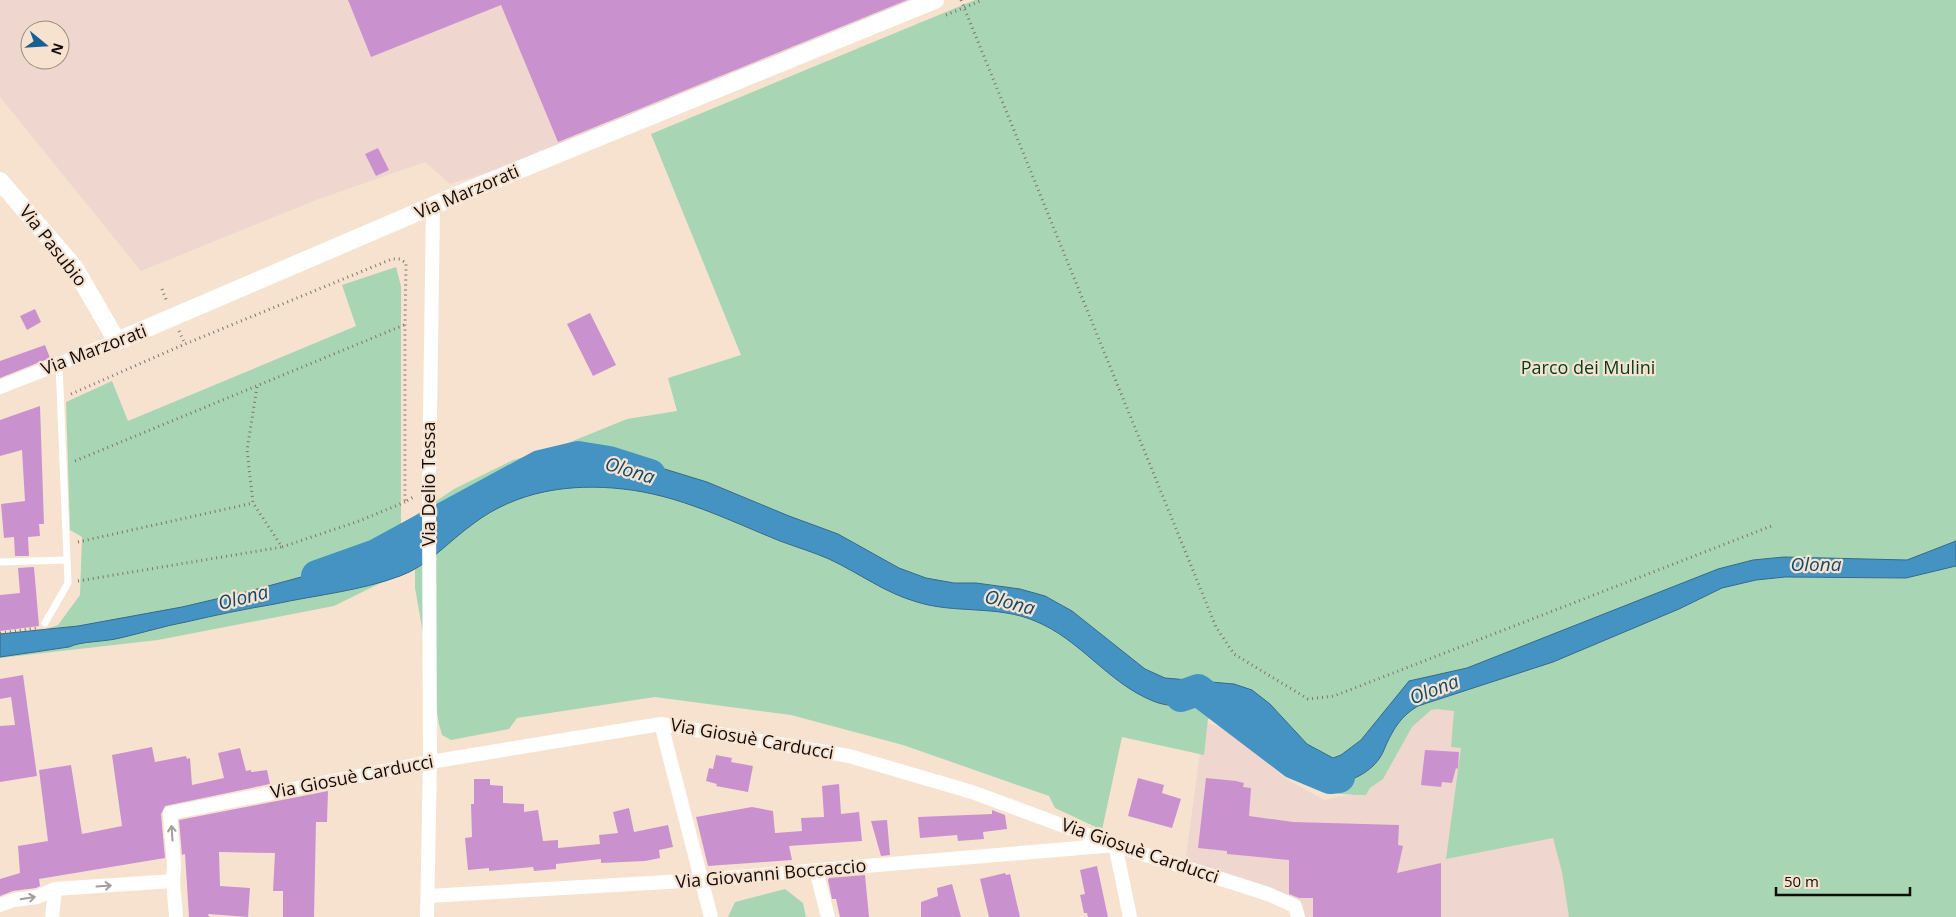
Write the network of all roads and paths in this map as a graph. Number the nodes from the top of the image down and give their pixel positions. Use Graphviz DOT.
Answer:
graph roads {
  1 [pos="935,0"];
  2 [pos="961,0"];
  3 [pos="0,181"];
  4 [pos="433,206"];
  5 [pos="405,325"];
  6 [pos="117,341"];
  7 [pos="59,364"];
  8 [pos="257,386"];
  9 [pos="0,387"];
  10 [pos="61,398"];
  11 [pos="63,466"];
  12 [pos="428,487"];
  13 [pos="405,502"];
  14 [pos="253,503"];
  15 [pos="1774,525"];
  16 [pos="66,545"];
  17 [pos="282,547"];
  18 [pos="67,560"];
  19 [pos="0,562"];
  20 [pos="68,583"];
  21 [pos="45,623"];
  22 [pos="0,633"];
  23 [pos="661,724"];
  24 [pos="430,762"];
  25 [pos="1114,845"];
  26 [pos="816,870"];
  27 [pos="701,880"];
  28 [pos="173,881"];
  29 [pos="55,890"];
  30 [pos="428,896"];
  31 [pos="0,905"];
  32 [pos="1296,911"];
  33 [pos="52,917"];
  34 [pos="176,917"];
  35 [pos="428,917"];
  36 [pos="711,917"];
  37 [pos="828,917"];
  38 [pos="1130,917"];
  1 -- 4 [label="street, Via Marzorati"];
  2 -- 15 [label="path"];
  3 -- 6 [label="street, Via Pasubio"];
  4 -- 6 [label="street, Via Marzorati"];
  4 -- 12 [label="street, Via Delio Tessa"];
  5 -- 8 [label="path"];
  5 -- 10 [label="path"];
  5 -- 13 [label="path"];
  6 -- 7 [label="street, Via Marzorati"];
  7 -- 9 [label="street, Via Marzorati"];
  7 -- 10 [label="lane"];
  8 -- 11 [label="path"];
  8 -- 14 [label="path"];
  10 -- 11 [label="lane"];
  11 -- 16 [label="lane"];
  12 -- 13 [label="path"];
  12 -- 24 [label="street, Via Delio Tessa"];
  13 -- 17 [label="path"];
  14 -- 16 [label="path"];
  14 -- 17 [label="path"];
  16 -- 18 [label="lane"];
  17 -- 20 [label="path"];
  18 -- 19 [label="lane"];
  18 -- 20 [label="lane"];
  20 -- 21 [label="lane"];
  21 -- 22 [label="path"];
  23 -- 24 [label="street, Via Giosuè Carducci"];
  23 -- 25 [label="street, Via Giosuè Carducci"];
  23 -- 27 [label="street"];
  28 -- 24 [label="street, Via Giosuè Carducci, one-way"];
  24 -- 30 [label="street, Via Delio Tessa"];
  25 -- 26 [label="street, Via Giovanni Boccaccio"];
  25 -- 32 [label="street, Via Giosuè Carducci"];
  25 -- 38 [label="street"];
  26 -- 27 [label="street, Via Giovanni Boccaccio"];
  26 -- 37 [label="street"];
  27 -- 30 [label="street, Via Giovanni Boccaccio"];
  27 -- 36 [label="street"];
  29 -- 28 [label="street, one-way"];
  28 -- 34 [label="street"];
  31 -- 29 [label="street, one-way"];
  29 -- 33 [label="street"];
  30 -- 35 [label="street, Via Delio Tessa"];
}
